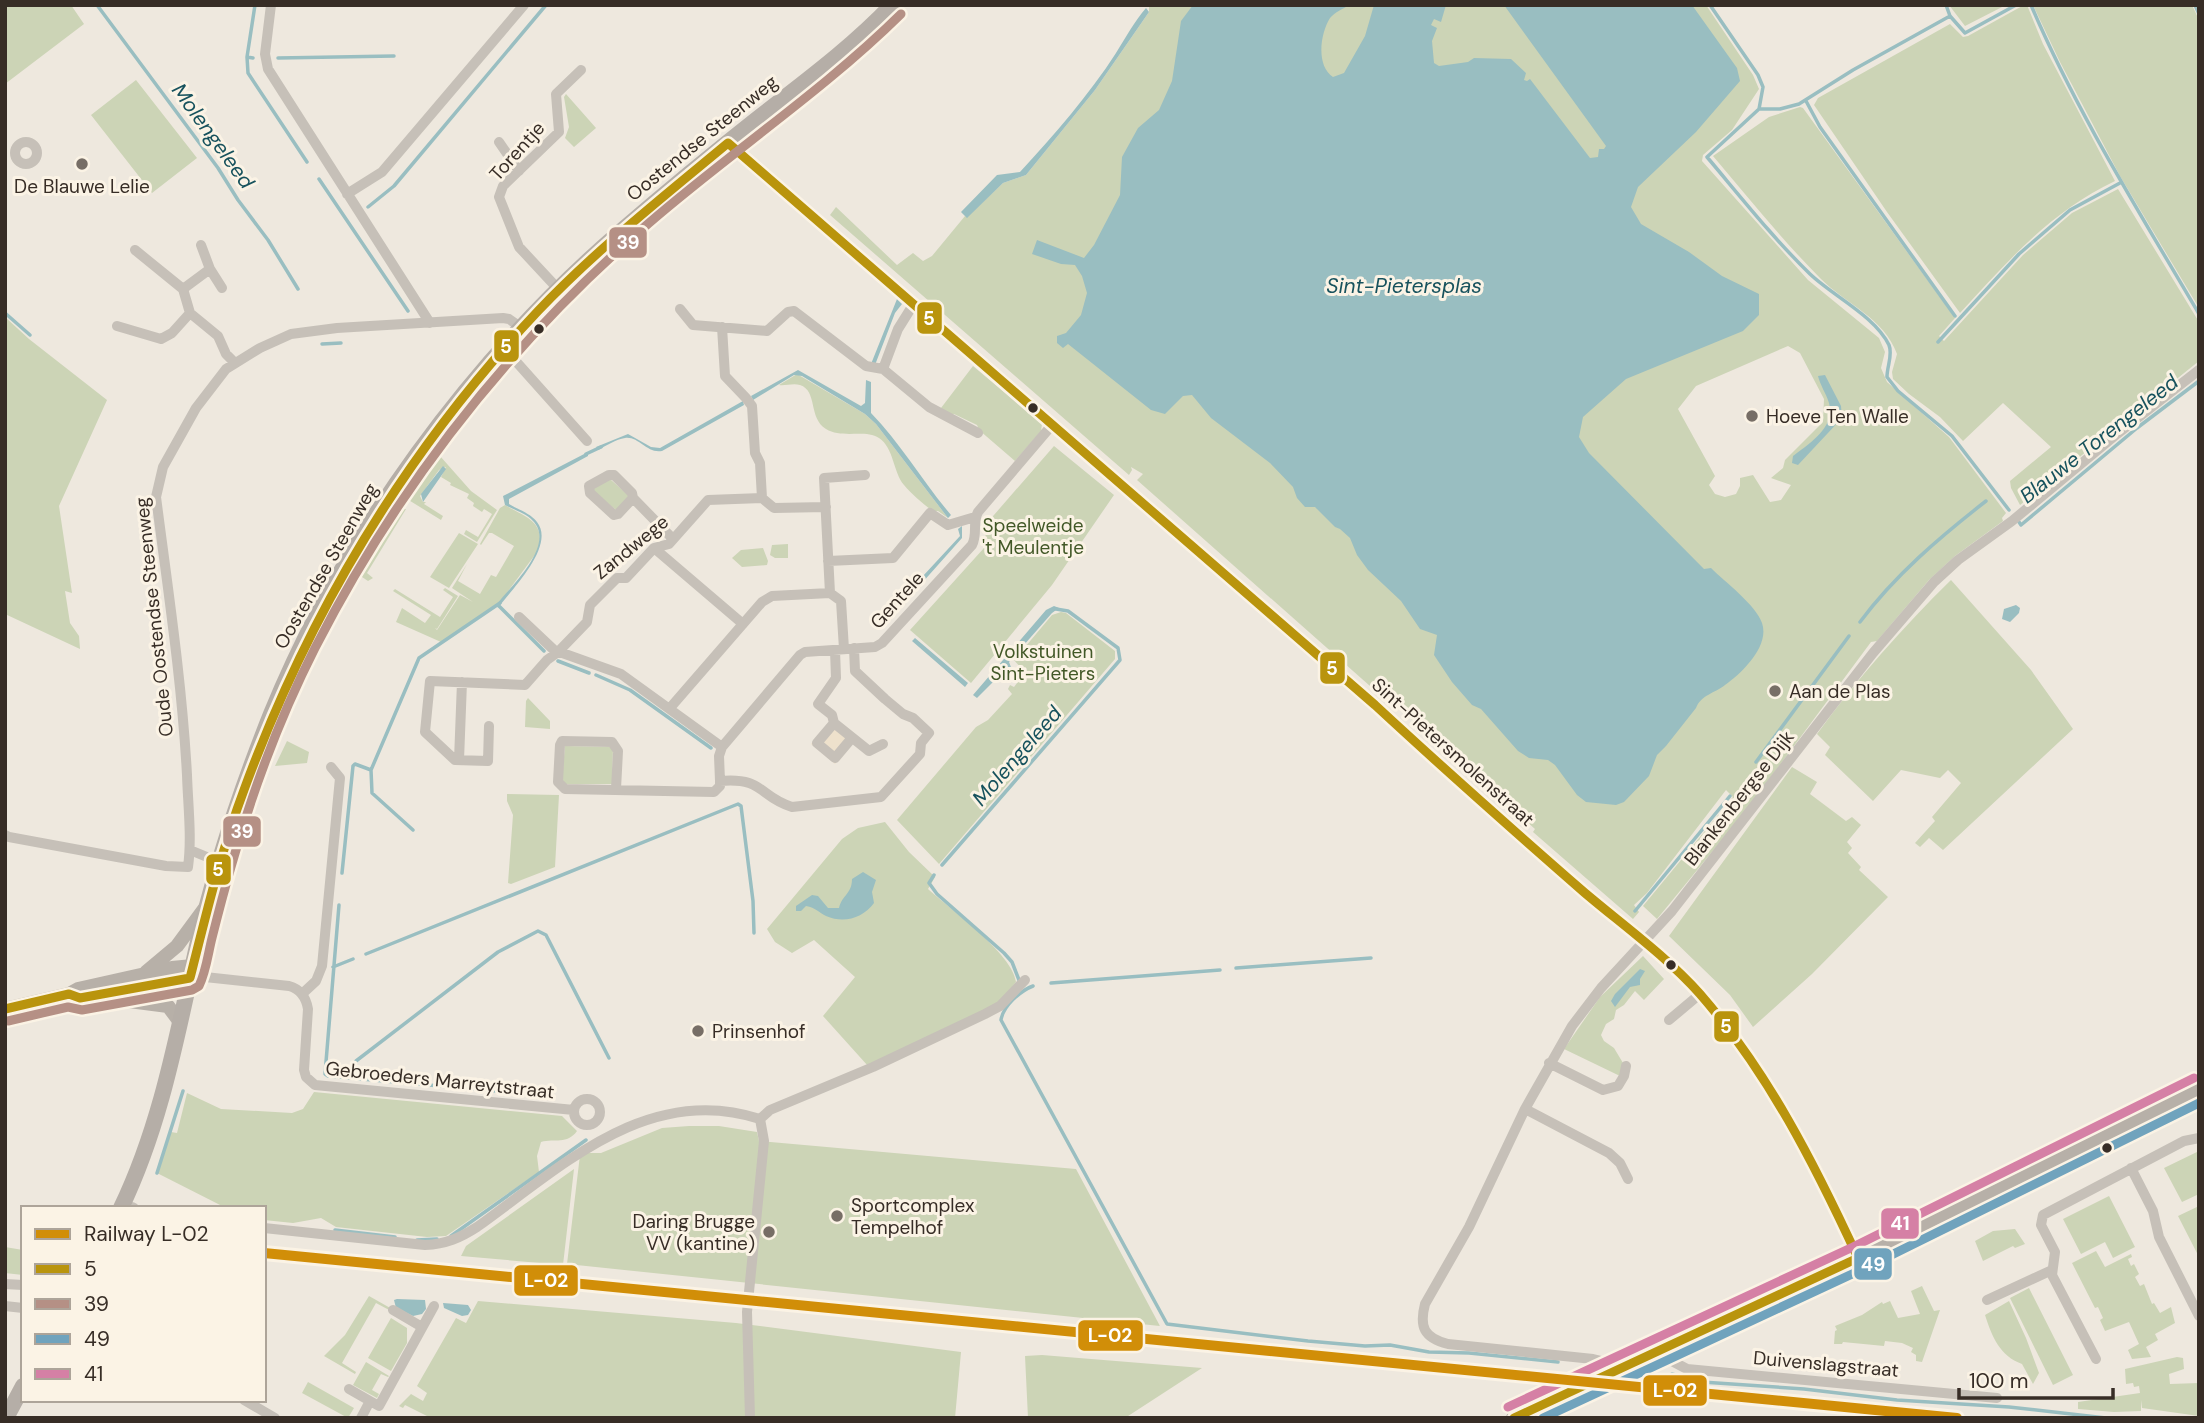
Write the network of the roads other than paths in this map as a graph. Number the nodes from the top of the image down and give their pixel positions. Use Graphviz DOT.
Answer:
graph roads {
  1 [pos="271,5"];
  2 [pos="524,5"];
  3 [pos="892,5"];
  4 [pos="581,70"];
  5 [pos="499,142"];
  6 [pos="728,142"];
  7 [pos="519,171"];
  8 [pos="347,194"];
  9 [pos="201,244"];
  10 [pos="135,250"];
  11 [pos="210,269"];
  12 [pos="222,288"];
  13 [pos="183,289"];
  14 [pos="559,290"];
  15 [pos="913,304"];
  16 [pos="680,309"];
  17 [pos="190,313"];
  18 [pos="430,323"];
  19 [pos="117,326"];
  20 [pos="722,327"];
  21 [pos="522,328"];
  22 [pos="504,348"];
  23 [pos="235,363"];
  24 [pos="883,369"];
  25 [pos="2199,370"];
  26 [pos="1052,425"];
  27 [pos="978,433"];
  28 [pos="587,441"];
  29 [pos="865,475"];
  30 [pos="633,498"];
  31 [pos="762,498"];
  32 [pos="826,507"];
  33 [pos="975,517"];
  34 [pos="674,539"];
  35 [pos="654,548"];
  36 [pos="828,561"];
  37 [pos="830,593"];
  38 [pos="519,617"];
  39 [pos="743,624"];
  40 [pos="844,649"];
  41 [pos="558,652"];
  42 [pos="462,682"];
  43 [pos="670,708"];
  44 [pos="834,723"];
  45 [pos="489,726"];
  46 [pos="851,738"];
  47 [pos="883,744"];
  48 [pos="722,747"];
  49 [pos="458,760"];
  50 [pos="331,767"];
  51 [pos="720,781"];
  52 [pos="616,789"];
  53 [pos="5,835"];
  54 [pos="190,850"];
  55 [pos="219,862"];
  56 [pos="207,905"];
  57 [pos="1645,942"];
  58 [pos="196,974"];
  59 [pos="142,975"];
  60 [pos="1025,980"];
  61 [pos="69,994"];
  62 [pos="302,994"];
  63 [pos="1700,994"];
  64 [pos="91,996"];
  65 [pos="5,1009"];
  66 [pos="1669,1020"];
  67 [pos="180,1022"];
  68 [pos="1549,1063"];
  69 [pos="1626,1066"];
  70 [pos="2199,1089"];
  71 [pos="1525,1109"];
  72 [pos="574,1110"];
  73 [pos="760,1119"];
  74 [pos="2199,1138"];
  75 [pos="2131,1168"];
  76 [pos="1628,1179"];
  77 [pos="122,1206"];
  78 [pos="266,1228"];
  79 [pos="1858,1258"];
  80 [pos="2052,1270"];
  81 [pos="1987,1300"];
  82 [pos="434,1306"];
  83 [pos="393,1310"];
  84 [pos="2199,1316"];
  85 [pos="422,1327"];
  86 [pos="1659,1350"];
  87 [pos="2096,1359"];
  88 [pos="1623,1366"];
  89 [pos="349,1389"];
  90 [pos="21,1390"];
  91 [pos="1997,1398"];
  92 [pos="370,1401"];
  93 [pos="26,1402"];
  94 [pos="247,1402"];
  95 [pos="6,1418"];
  96 [pos="17,1418"];
  97 [pos="275,1418"];
  98 [pos="361,1418"];
  99 [pos="750,1418"];
  100 [pos="1513,1418"];
  1 -- 8 [label="street"];
  2 -- 8 [label="street"];
  3 -- 6 [label="main road, Oostendse Steenweg"];
  4 -- 7 [label="street, Torentje"];
  5 -- 7 [label="street"];
  6 -- 14 [label="main road, Oostendse Steenweg"];
  6 -- 15 [label="street, Sint-Pietersmolenstraat"];
  7 -- 14 [label="street, Torentje"];
  8 -- 18 [label="street"];
  9 -- 11 [label="street"];
  10 -- 13 [label="street"];
  11 -- 12 [label="street"];
  11 -- 13 [label="street"];
  13 -- 17 [label="street"];
  14 -- 21 [label="main road, Oostendse Steenweg"];
  15 -- 24 [label="street"];
  15 -- 26 [label="street, Sint-Pietersmolenstraat"];
  16 -- 20 [label="street"];
  17 -- 19 [label="street"];
  17 -- 23 [label="street"];
  18 -- 21 [label="street, Oude Oostendse Steenweg"];
  18 -- 23 [label="street, Oude Oostendse Steenweg"];
  20 -- 24 [label="street"];
  20 -- 31 [label="street"];
  21 -- 22 [label="main road, Oostendse Steenweg"];
  22 -- 28 [label="street"];
  22 -- 55 [label="main road, Oostendse Steenweg"];
  23 -- 54 [label="street, Oude Oostendse Steenweg"];
  24 -- 27 [label="street"];
  25 -- 57 [label="street, Blankenbergse Dijk"];
  26 -- 33 [label="street, Gentele"];
  26 -- 57 [label="street, Sint-Pietersmolenstraat"];
  29 -- 32 [label="street"];
  30 -- 30 [label="street"];
  30 -- 34 [label="street"];
  31 -- 32 [label="street, Zandwege"];
  31 -- 34 [label="street, Zandwege"];
  32 -- 36 [label="street"];
  33 -- 36 [label="street"];
  33 -- 40 [label="street, Gentele"];
  34 -- 35 [label="street, Zandwege"];
  35 -- 39 [label="street"];
  35 -- 41 [label="street, Zandwege"];
  36 -- 37 [label="street"];
  37 -- 39 [label="street"];
  37 -- 40 [label="street"];
  38 -- 41 [label="street"];
  39 -- 43 [label="street"];
  40 -- 44 [label="street"];
  40 -- 48 [label="street, Gentele"];
  40 -- 51 [label="street"];
  41 -- 42 [label="street, Zandwege"];
  41 -- 43 [label="street"];
  42 -- 49 [label="street"];
  42 -- 49 [label="street, Zandwege"];
  43 -- 48 [label="street"];
  44 -- 46 [label="street"];
  44 -- 46 [label="street"];
  45 -- 49 [label="street"];
  46 -- 47 [label="street"];
  48 -- 51 [label="street"];
  50 -- 62 [label="street"];
  51 -- 52 [label="street"];
  52 -- 52 [label="street"];
  53 -- 54 [label="street"];
  54 -- 55 [label="street"];
  55 -- 56 [label="main road, Oostendse Steenweg"];
  56 -- 58 [label="main road, Oostendse Steenweg"];
  56 -- 59 [label="main road"];
  57 -- 63 [label="street, Sint-Pietersmolenstraat"];
  57 -- 68 [label="street, Blankenbergse Dijk"];
  58 -- 59 [label="main road"];
  58 -- 62 [label="street"];
  58 -- 64 [label="main road"];
  58 -- 67 [label="main road, Oostendse Steenweg"];
  59 -- 61 [label="main road"];
  60 -- 73 [label="street"];
  61 -- 64 [label="main road"];
  61 -- 65 [label="main road"];
  62 -- 72 [label="street, Gebroeders Marreytstraat"];
  63 -- 66 [label="street"];
  63 -- 79 [label="street, Sint-Pietersmolenstraat"];
  64 -- 67 [label="main road"];
  67 -- 77 [label="main road, Oostendse Steenweg"];
  68 -- 69 [label="street"];
  68 -- 71 [label="street, Blankenbergse Dijk"];
  70 -- 79 [label="main road"];
  71 -- 76 [label="street"];
  71 -- 88 [label="street, Blankenbergse Dijk"];
  73 -- 78 [label="street"];
  73 -- 99 [label="street"];
  74 -- 75 [label="street"];
  75 -- 80 [label="street"];
  75 -- 84 [label="street"];
  79 -- 86 [label="main road"];
  80 -- 81 [label="street"];
  80 -- 87 [label="street"];
  82 -- 85 [label="street"];
  83 -- 85 [label="street"];
  85 -- 92 [label="street"];
  86 -- 88 [label="main road"];
  86 -- 91 [label="street, Duivenslagstraat"];
  88 -- 100 [label="main road"];
  89 -- 92 [label="street"];
  90 -- 95 [label="main road"];
  92 -- 98 [label="street"];
  93 -- 96 [label="main road"];
  94 -- 97 [label="street"];
}
